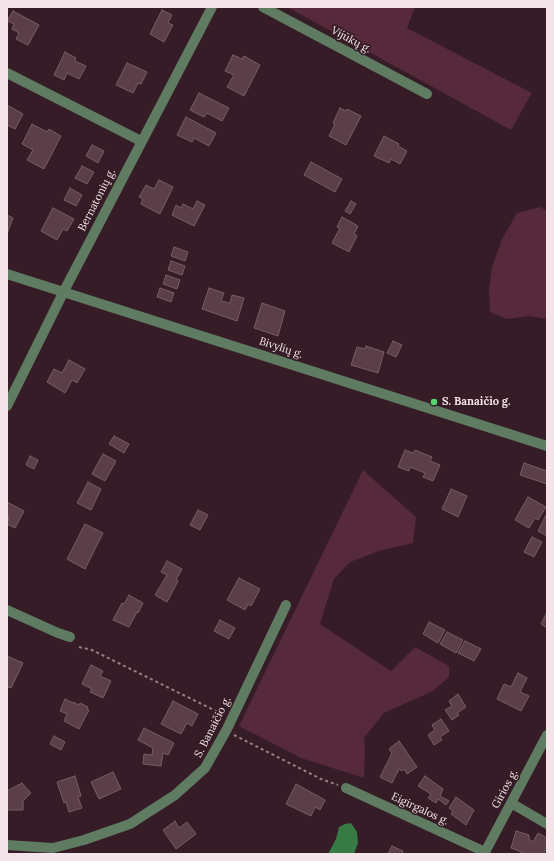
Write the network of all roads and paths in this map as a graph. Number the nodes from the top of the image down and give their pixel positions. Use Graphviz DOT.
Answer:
graph roads {
  1 [pos="212,7"];
  2 [pos="263,7"];
  3 [pos="7,73"];
  4 [pos="427,94"];
  5 [pos="141,141"];
  6 [pos="7,274"];
  7 [pos="64,292"];
  8 [pos="7,406"];
  9 [pos="547,446"];
  10 [pos="286,605"];
  11 [pos="7,610"];
  12 [pos="70,637"];
  13 [pos="79,647"];
  14 [pos="232,719"];
  15 [pos="226,731"];
  16 [pos="547,735"];
  17 [pos="346,788"];
  18 [pos="511,803"];
  19 [pos="547,824"];
  20 [pos="7,844"];
  21 [pos="484,853"];
  1 -- 5 [label="street, Bernatonių g."];
  2 -- 4 [label="street, Vijūkų g."];
  3 -- 5 [label="street"];
  5 -- 7 [label="street, Bernatonių g."];
  6 -- 7 [label="street, Bivylių g."];
  7 -- 8 [label="street, Bernatonių g."];
  7 -- 9 [label="street, Bivylių g."];
  10 -- 14 [label="street, S. Banaičio g."];
  11 -- 12 [label="street"];
  13 -- 14 [label="path"];
  14 -- 15 [label="street, S. Banaičio g."];
  15 -- 17 [label="path"];
  15 -- 20 [label="street, S. Banaičio g."];
  16 -- 18 [label="street, Girios g."];
  17 -- 21 [label="street, Eigirgalos g."];
  18 -- 19 [label="street"];
  18 -- 21 [label="street, Girios g."];
}
